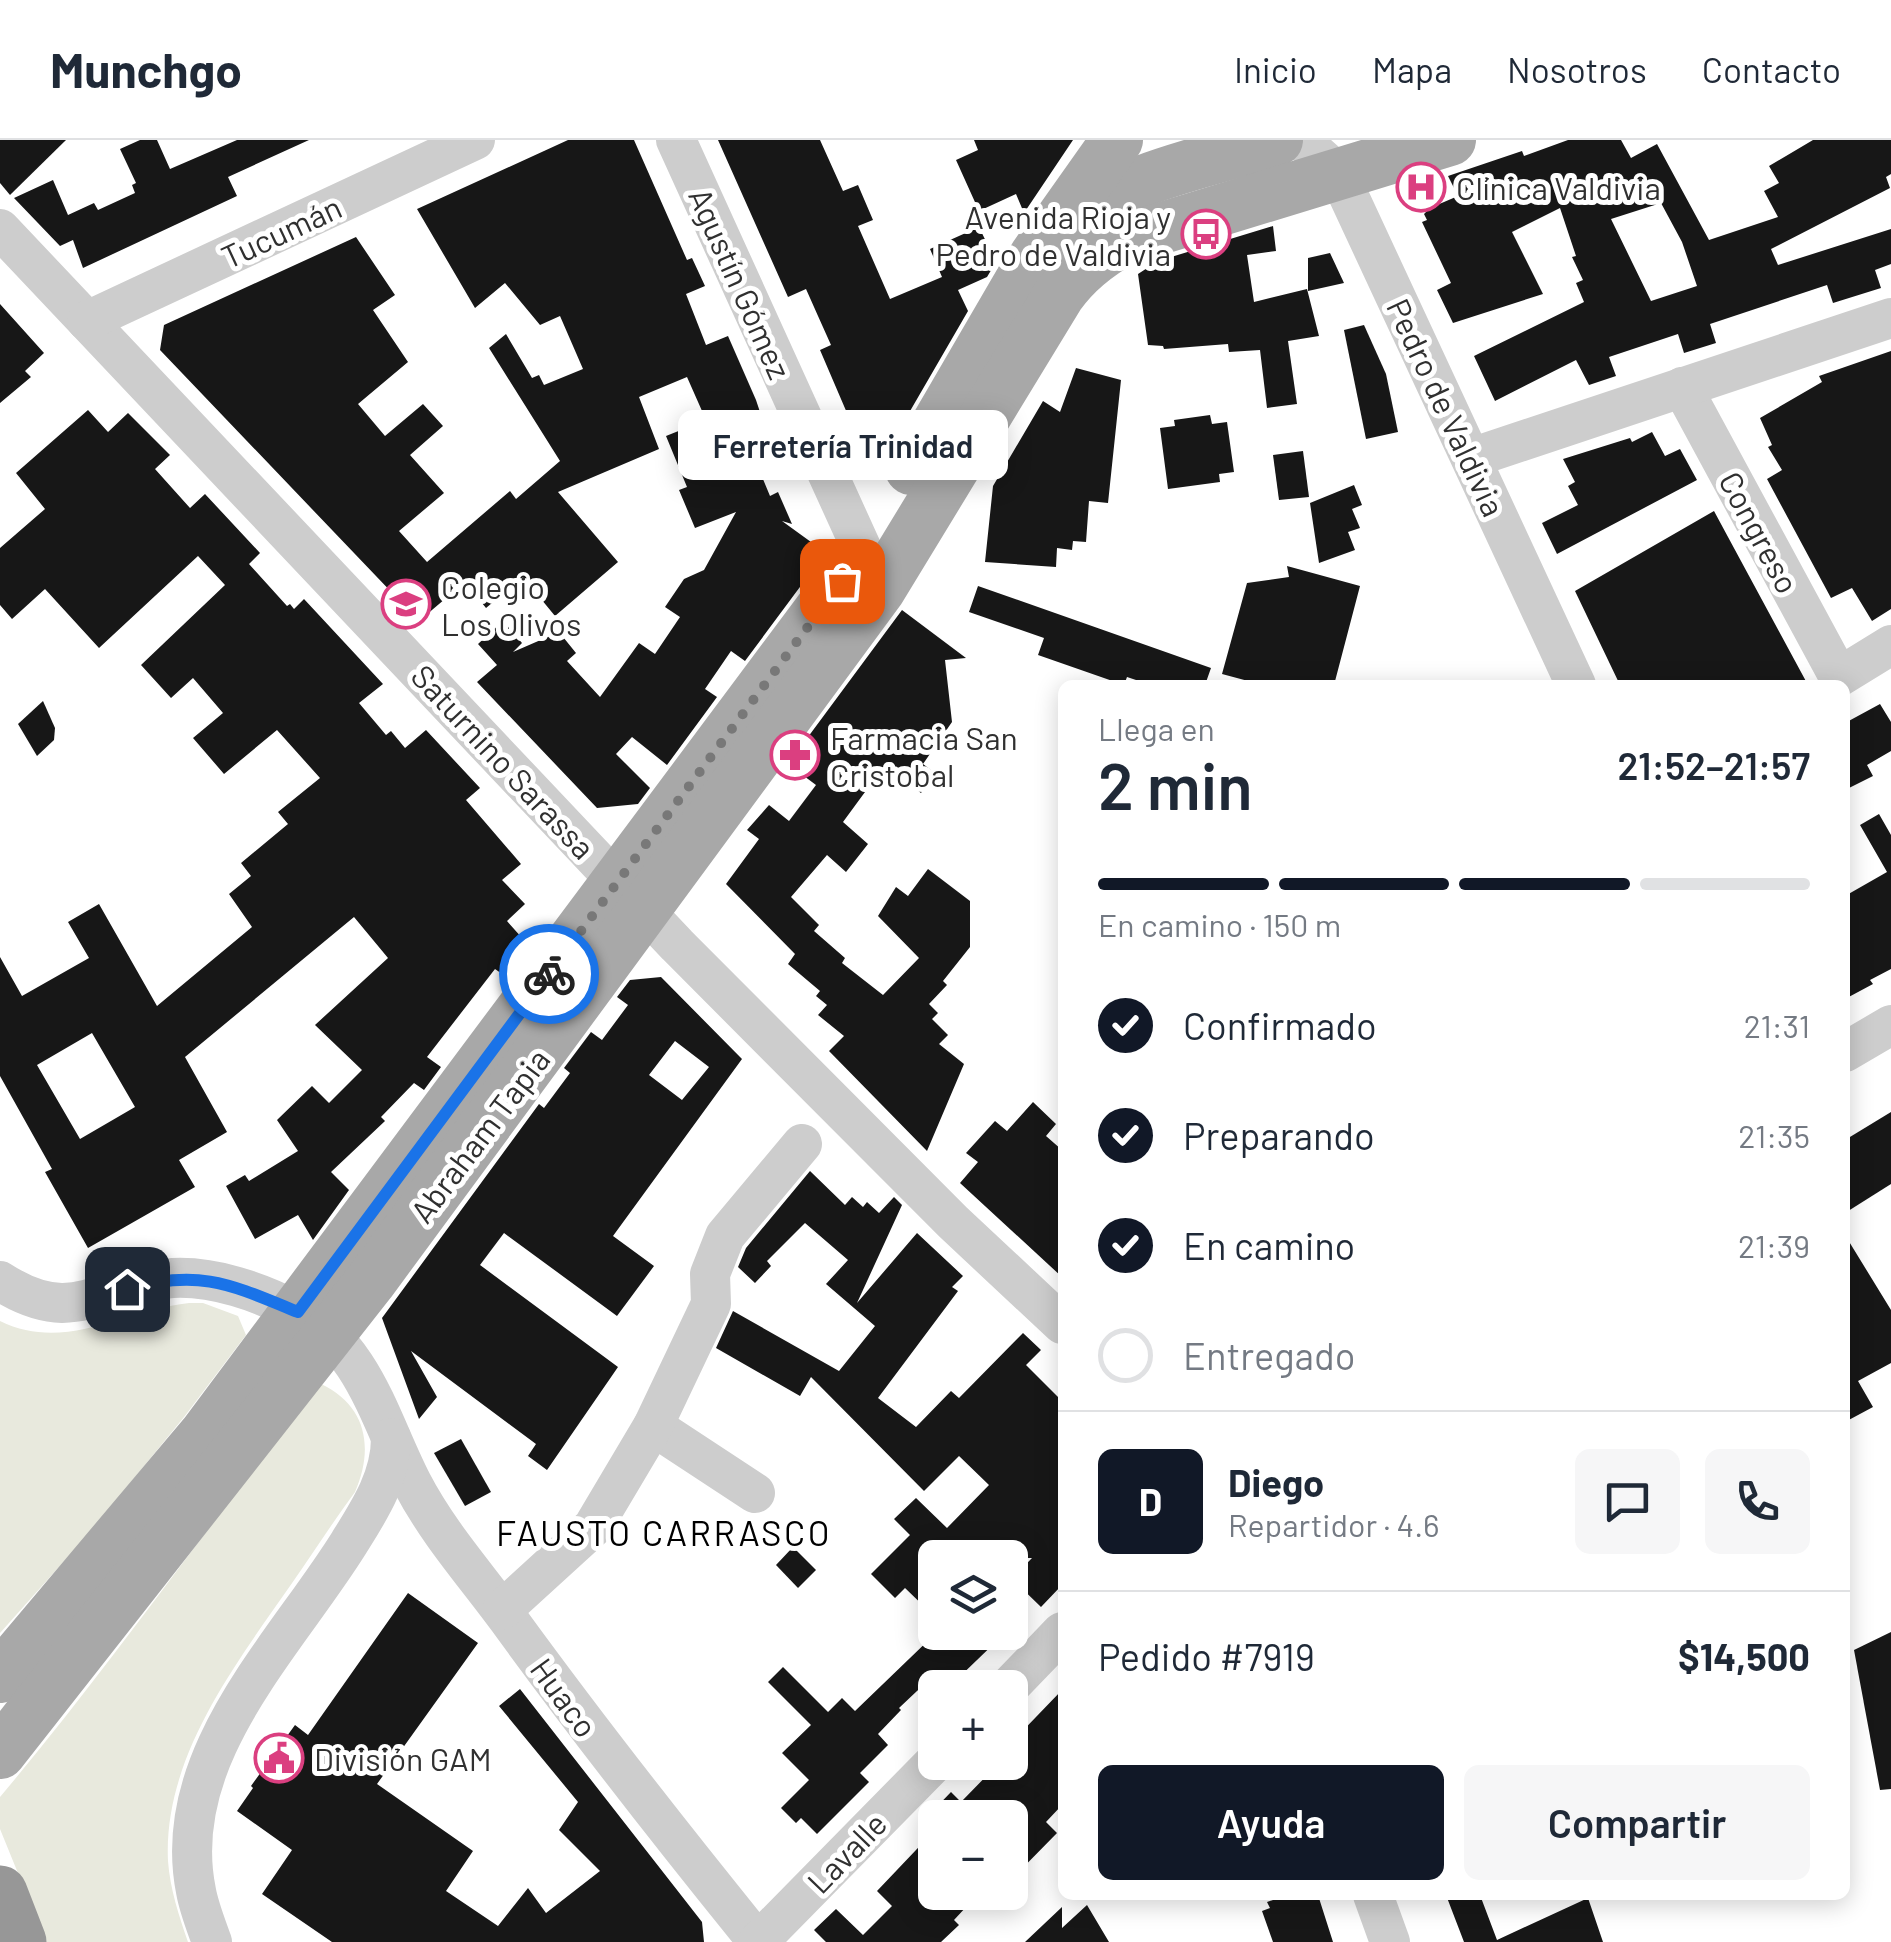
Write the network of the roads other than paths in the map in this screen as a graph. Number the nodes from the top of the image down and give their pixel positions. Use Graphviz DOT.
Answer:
graph roads {
  1 [pos="474,140"];
  2 [pos="676,140"];
  3 [pos="1117,140"];
  4 [pos="1278,140"];
  5 [pos="1450,140"];
  6 [pos="1325,151"];
  7 [pos="0,229"];
  8 [pos="1047,275"];
  9 [pos="1891,318"];
  10 [pos="87,321"];
  11 [pos="1682,387"];
  12 [pos="1470,458"];
  13 [pos="872,571"];
  14 [pos="1891,646"];
  15 [pos="1574,680"];
  16 [pos="631,896"];
  17 [pos="1891,1024"];
  18 [pos="1850,1049"];
  19 [pos="802,1144"];
  20 [pos="0,1282"];
  21 [pos="1058,1320"];
  22 [pos="313,1324"];
  23 [pos="653,1426"];
  24 [pos="391,1438"];
  25 [pos="756,1493"];
  26 [pos="502,1610"];
  27 [pos="1058,1636"];
  28 [pos="1025,1670"];
  29 [pos="17,1682"];
  30 [pos="0,1752"];
  31 [pos="918,1779"];
  32 [pos="0,1893"];
  33 [pos="1375,1900"];
  34 [pos="19,1942"];
  35 [pos="212,1942"];
  36 [pos="758,1942"];
  37 [pos="1390,1942"];
  1 -- 10 [label="street, Tucumán"];
  2 -- 13 [label="street, Agustín Gómez"];
  3 -- 8 [label="main road"];
  4 -- 8 [label="main road"];
  5 -- 6 [label="main road"];
  6 -- 8 [label="main road"];
  6 -- 12 [label="street, Pedro de Valdivia"];
  7 -- 10 [label="street, Saturnino Sarassa"];
  8 -- 13 [label="main road, Abraham Tapia"];
  9 -- 11 [label="street"];
  10 -- 16 [label="street, Saturnino Sarassa"];
  11 -- 12 [label="street"];
  11 -- 14 [label="street, Congreso"];
  12 -- 15 [label="street, Pedro de Valdivia"];
  13 -- 16 [label="main road, Abraham Tapia"];
  16 -- 21 [label="street, Saturnino Sarassa"];
  16 -- 22 [label="main road, Abraham Tapia"];
  17 -- 18 [label="street"];
  19 -- 23 [label="street"];
  20 -- 22 [label="street"];
  22 -- 24 [label="street, Huaco"];
  22 -- 29 [label="main road, Abraham Tapia"];
  23 -- 25 [label="street"];
  23 -- 26 [label="street"];
  24 -- 26 [label="street, Huaco"];
  24 -- 35 [label="street"];
  26 -- 36 [label="street, Huaco"];
  27 -- 28 [label="street"];
  29 -- 30 [label="main road, Abraham Tapia"];
  31 -- 36 [label="street, Lavalle"];
  32 -- 34 [label="highway"];
  33 -- 37 [label="street"];
}
